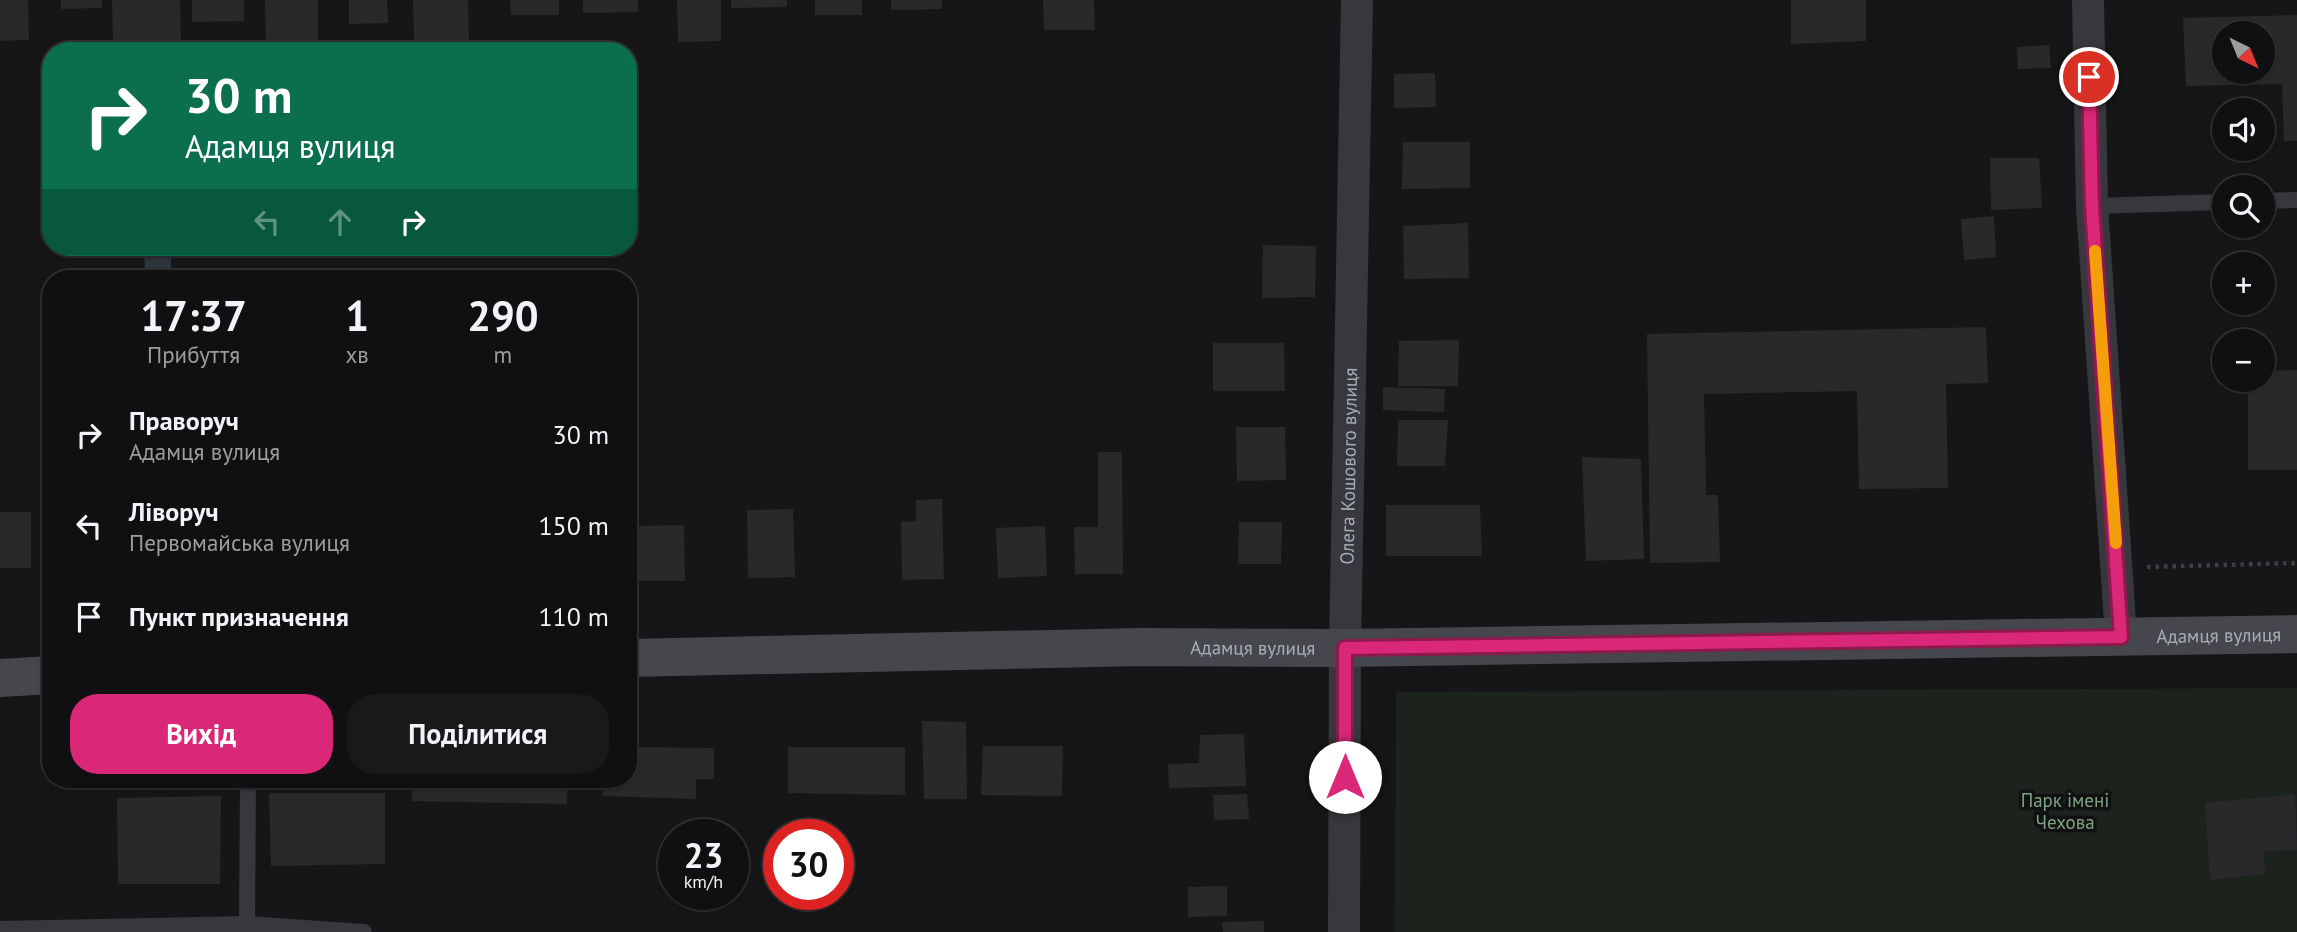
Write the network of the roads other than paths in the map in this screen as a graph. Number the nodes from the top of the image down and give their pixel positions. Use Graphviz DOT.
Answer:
graph roads {
  1 [pos="1357,0"];
  2 [pos="2088,0"];
  3 [pos="2297,200"];
  4 [pos="2275,201"];
  5 [pos="2212,202"];
  6 [pos="2092,206"];
  7 [pos="2297,634"];
  8 [pos="2121,637"];
  9 [pos="1345,648"];
  10 [pos="637,658"];
  11 [pos="42,676"];
  12 [pos="0,678"];
  13 [pos="248,788"];
  14 [pos="247,924"];
  15 [pos="0,929"];
  16 [pos="364,932"];
  17 [pos="1344,932"];
  1 -- 9 [label="street, Олега Кошового вулиця"];
  2 -- 6 [label="street"];
  3 -- 4 [label="lane"];
  5 -- 6 [label="lane"];
  6 -- 8 [label="street"];
  7 -- 8 [label="street, Адамця вулиця"];
  8 -- 9 [label="street, Адамця вулиця"];
  9 -- 10 [label="street, Адамця вулиця"];
  9 -- 17 [label="street, Олега Кошового вулиця"];
  11 -- 12 [label="street"];
  13 -- 14 [label="lane"];
  14 -- 15 [label="lane"];
  14 -- 16 [label="lane"];
}
